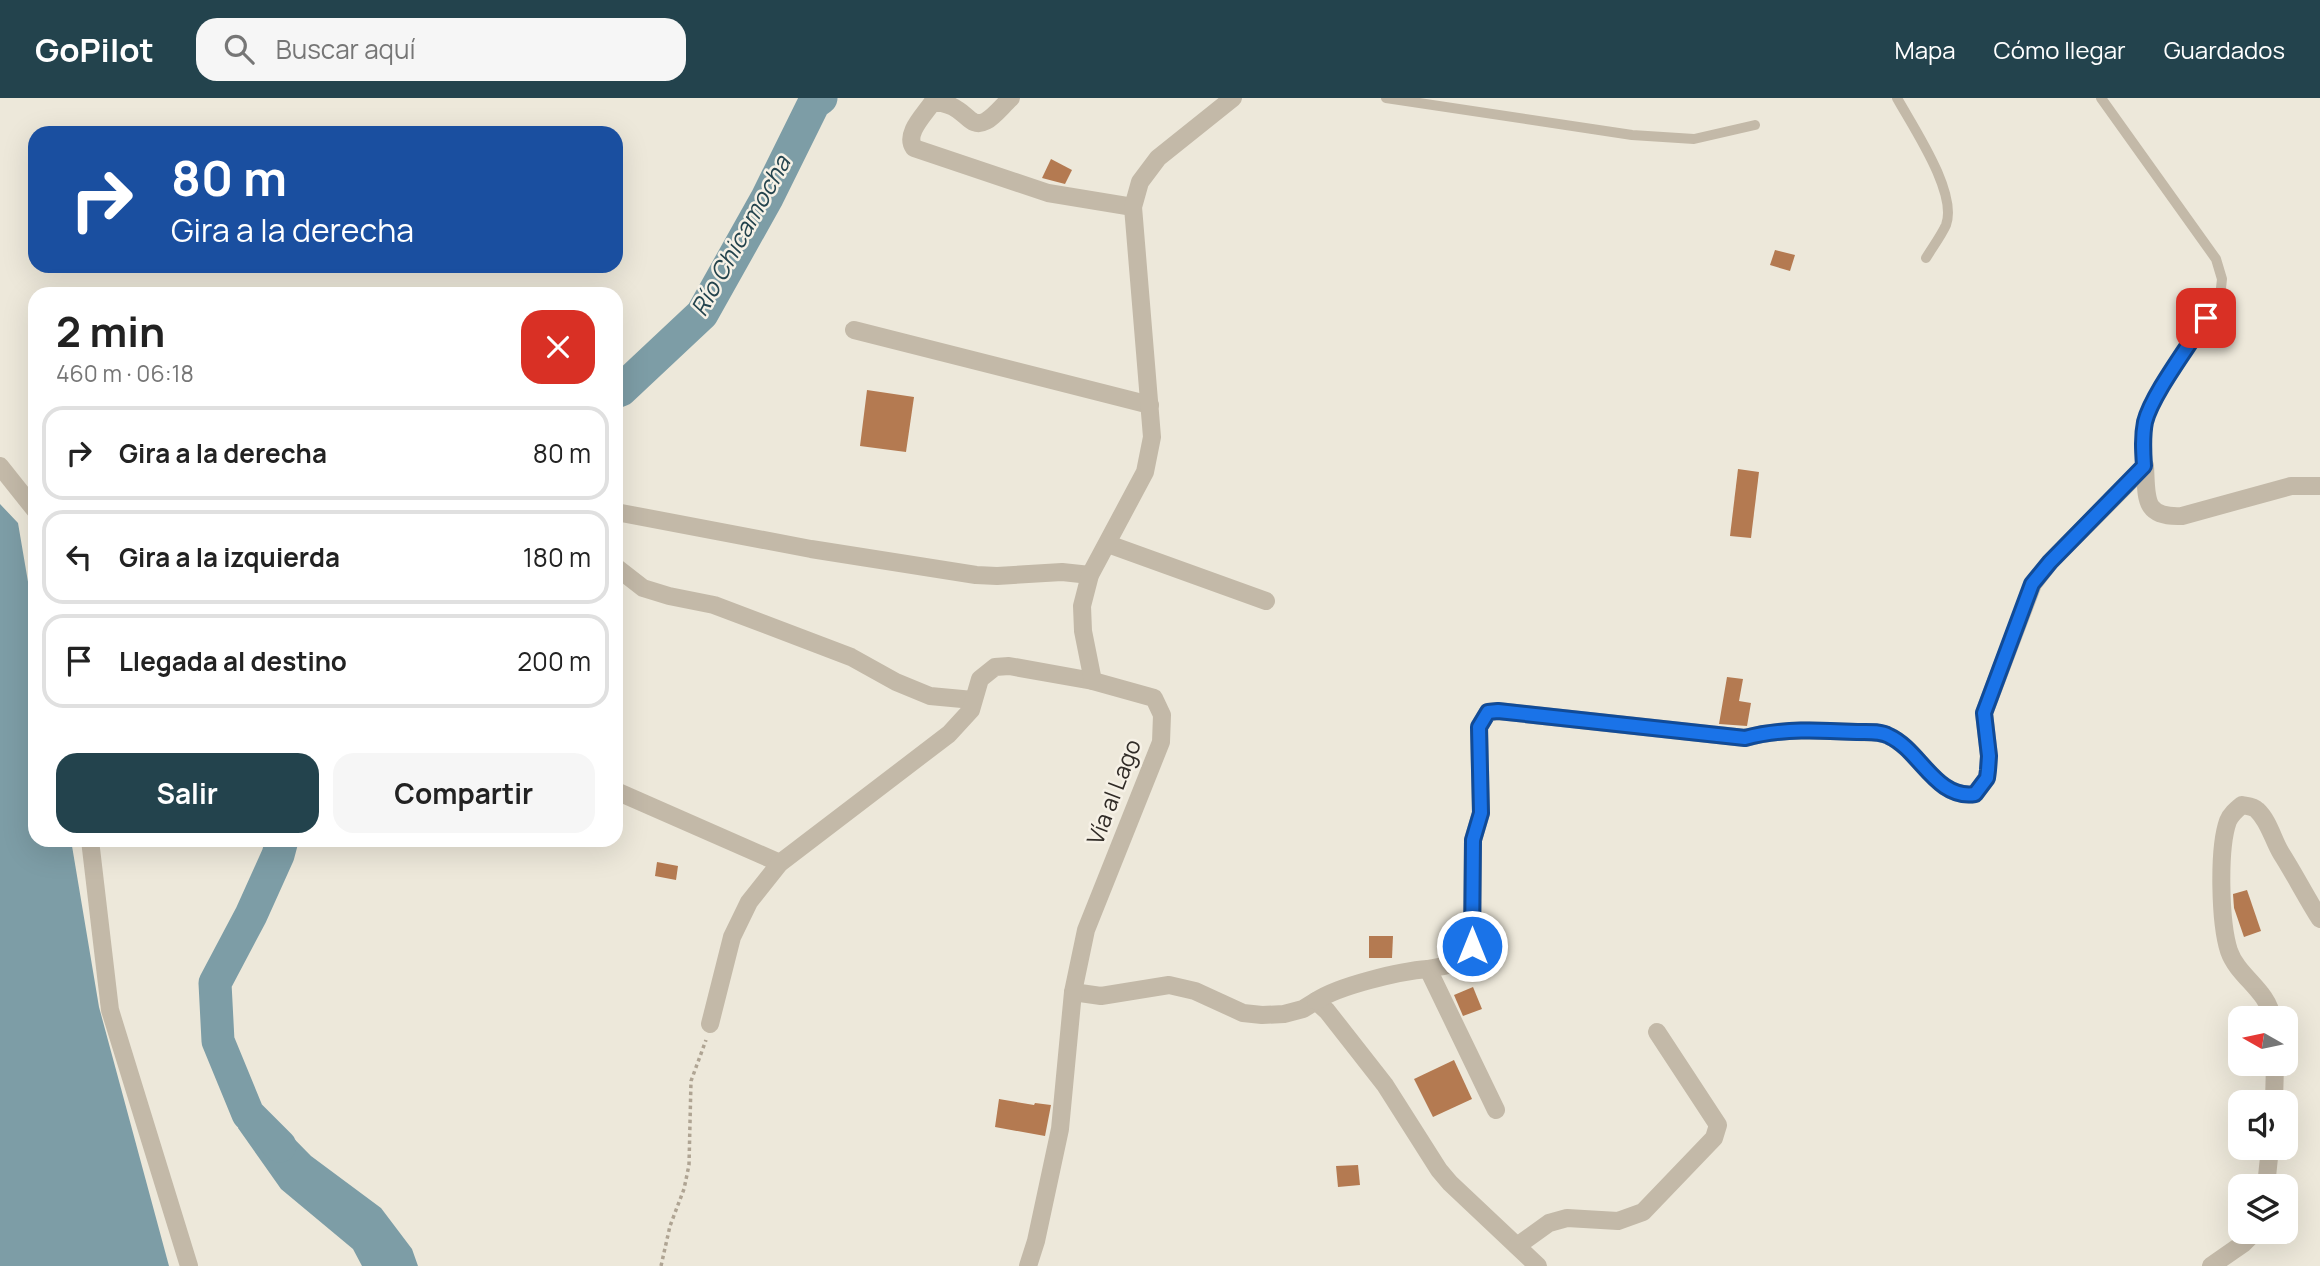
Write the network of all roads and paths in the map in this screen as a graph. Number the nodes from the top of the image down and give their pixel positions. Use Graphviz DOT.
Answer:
graph roads {
  1 [pos="1011,98"];
  2 [pos="1233,98"];
  3 [pos="1386,98"];
  4 [pos="1897,98"];
  5 [pos="2101,98"];
  6 [pos="1755,125"];
  7 [pos="1133,207"];
  8 [pos="1926,258"];
  9 [pos="854,330"];
  10 [pos="1150,405"];
  11 [pos="0,466"];
  12 [pos="2144,466"];
  13 [pos="2320,486"];
  14 [pos="28,501"];
  15 [pos="623,513"];
  16 [pos="1108,544"];
  17 [pos="623,572"];
  18 [pos="1090,575"];
  19 [pos="1266,601"];
  20 [pos="1093,681"];
  21 [pos="973,700"];
  22 [pos="623,794"];
  23 [pos="91,847"];
  24 [pos="780,863"];
  25 [pos="2320,919"];
  26 [pos="1427,969"];
  27 [pos="1073,992"];
  28 [pos="1316,1001"];
  29 [pos="2269,1006"];
  30 [pos="710,1024"];
  31 [pos="1657,1032"];
  32 [pos="1496,1110"];
  33 [pos="2243,1244"];
  34 [pos="1517,1245"];
  35 [pos="189,1266"];
  36 [pos="661,1266"];
  37 [pos="1028,1266"];
  38 [pos="1538,1266"];
  39 [pos="2211,1266"];
  1 -- 7 [label="street"];
  2 -- 7 [label="street"];
  3 -- 6 [label="lane"];
  4 -- 8 [label="lane"];
  5 -- 12 [label="lane"];
  7 -- 10 [label="street"];
  9 -- 10 [label="street"];
  10 -- 16 [label="street"];
  11 -- 14 [label="street"];
  12 -- 13 [label="street"];
  12 -- 26 [label="street"];
  15 -- 18 [label="street"];
  16 -- 18 [label="street"];
  16 -- 19 [label="street"];
  17 -- 21 [label="street"];
  18 -- 20 [label="street"];
  20 -- 21 [label="street"];
  20 -- 27 [label="street, Vía al Lago"];
  21 -- 24 [label="street"];
  22 -- 24 [label="street"];
  23 -- 35 [label="street"];
  24 -- 30 [label="street"];
  25 -- 29 [label="street"];
  26 -- 28 [label="street"];
  26 -- 32 [label="street"];
  27 -- 28 [label="street"];
  27 -- 37 [label="street, Vía al Lago"];
  28 -- 34 [label="street"];
  30 -- 36 [label="path"];
  31 -- 34 [label="street"];
  33 -- 39 [label="street"];
  34 -- 38 [label="street"];
}
